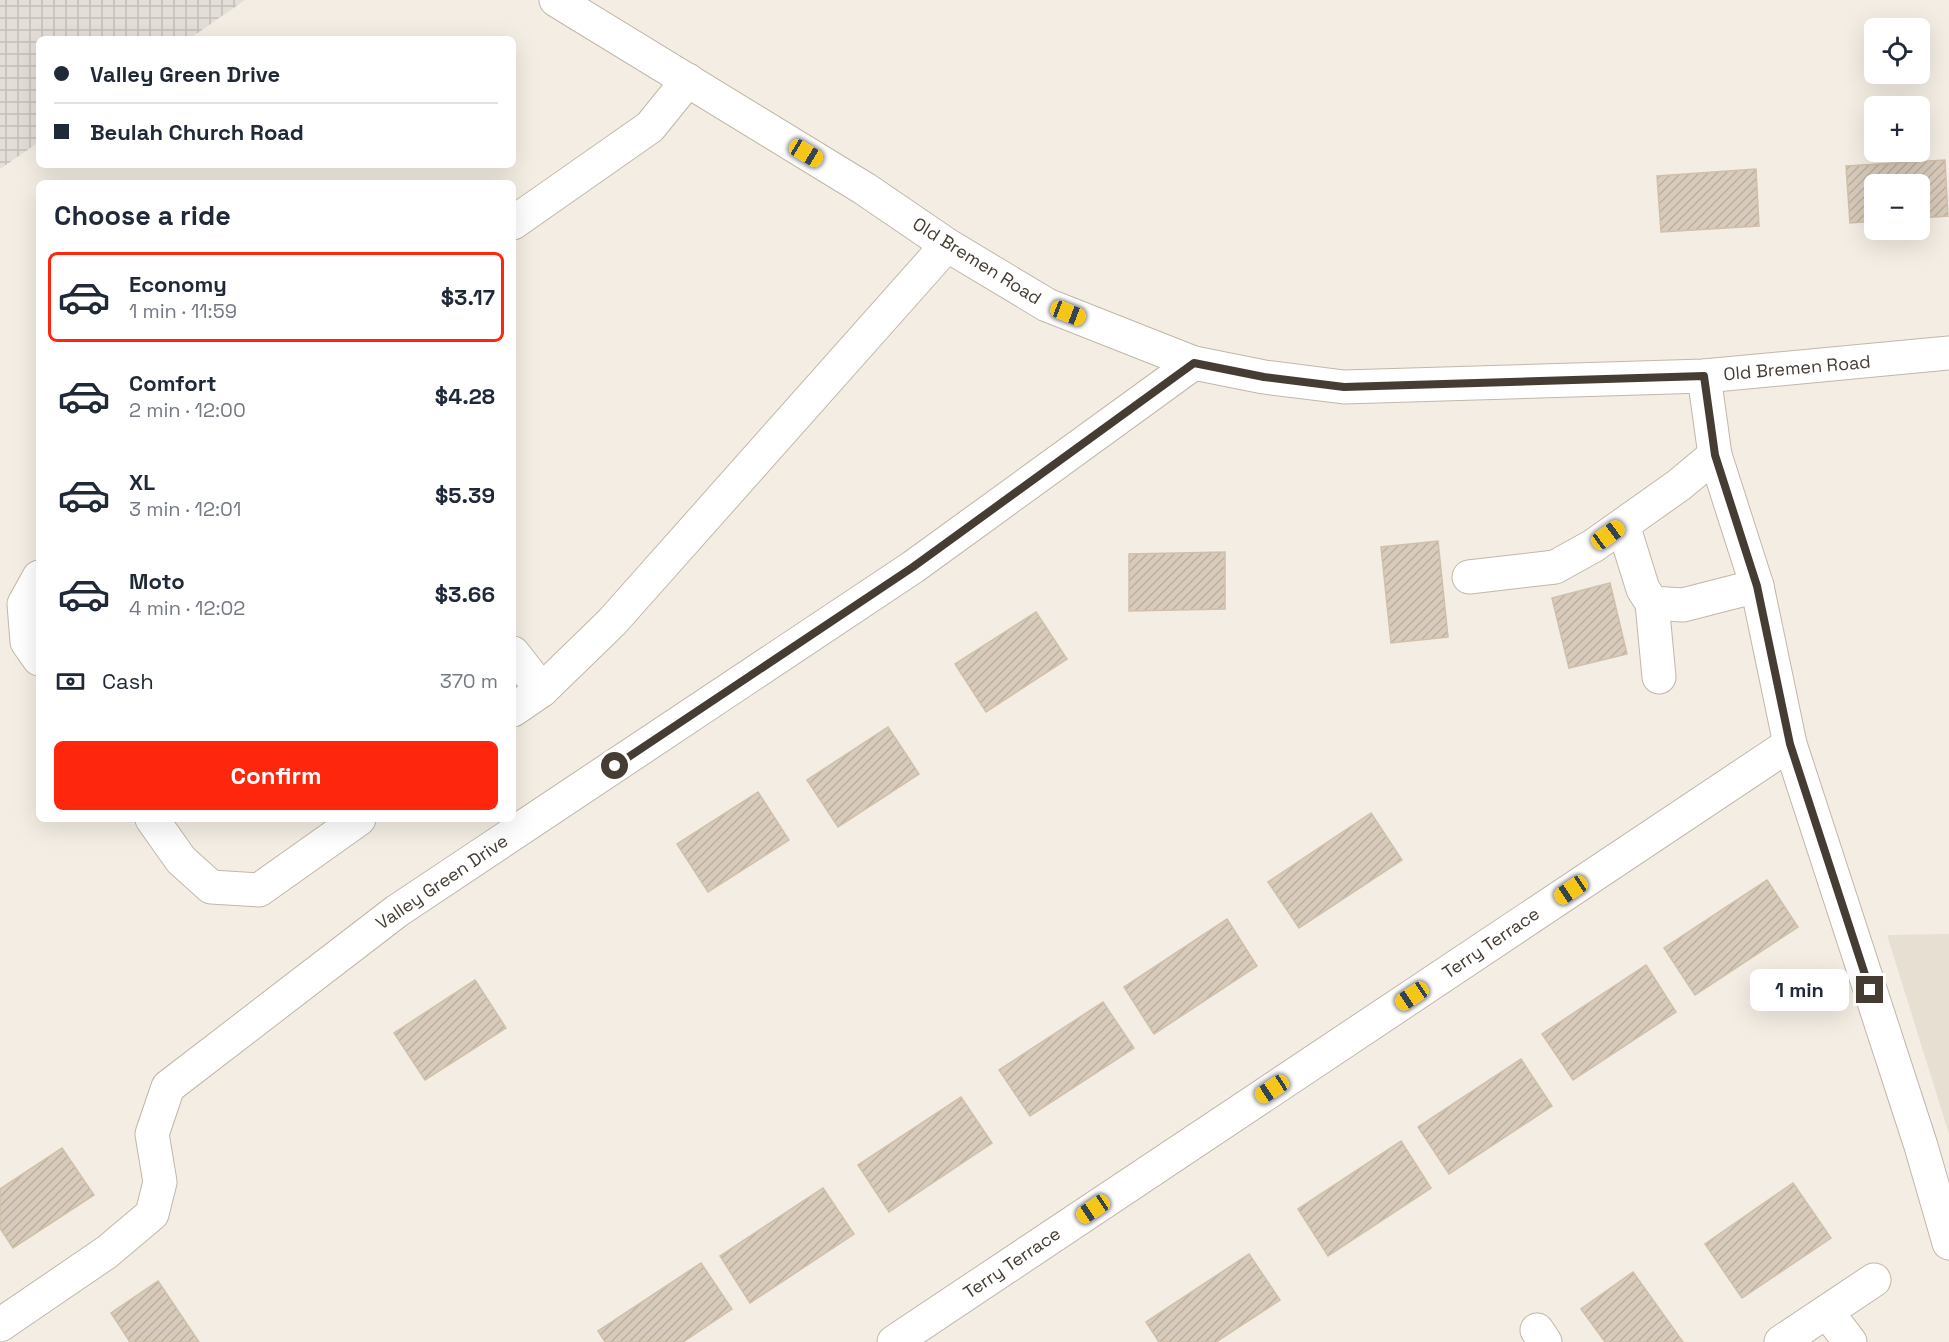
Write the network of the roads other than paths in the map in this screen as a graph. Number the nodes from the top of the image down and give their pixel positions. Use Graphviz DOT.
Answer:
graph roads {
  1 [pos="556,0"];
  2 [pos="688,80"];
  3 [pos="516,221"];
  4 [pos="946,245"];
  5 [pos="1949,353"];
  6 [pos="1194,363"];
  7 [pos="1704,376"];
  8 [pos="1715,455"];
  9 [pos="1623,525"];
  10 [pos="1469,577"];
  11 [pos="36,582"];
  12 [pos="1757,586"];
  13 [pos="1652,603"];
  14 [pos="36,655"];
  15 [pos="516,656"];
  16 [pos="1659,677"];
  17 [pos="542,690"];
  18 [pos="516,708"];
  19 [pos="1790,744"];
  20 [pos="154,822"];
  21 [pos="355,822"];
  22 [pos="1949,1243"];
  23 [pos="1874,1280"];
  24 [pos="1827,1312"];
  25 [pos="0,1325"];
  26 [pos="894,1342"];
  27 [pos="1781,1342"];
  28 [pos="1850,1342"];
  1 -- 2 [label="street, Old Bremen Road"];
  2 -- 3 [label="street"];
  2 -- 4 [label="street, Old Bremen Road"];
  4 -- 6 [label="street, Old Bremen Road"];
  4 -- 17 [label="street"];
  5 -- 7 [label="street, Old Bremen Road"];
  6 -- 7 [label="street, Old Bremen Road"];
  6 -- 25 [label="street, Valley Green Drive"];
  7 -- 8 [label="street"];
  8 -- 9 [label="street"];
  8 -- 12 [label="street"];
  9 -- 10 [label="street"];
  9 -- 13 [label="street"];
  11 -- 14 [label="street"];
  12 -- 13 [label="street"];
  12 -- 19 [label="street"];
  13 -- 16 [label="street"];
  15 -- 17 [label="street"];
  17 -- 18 [label="street"];
  19 -- 22 [label="street"];
  19 -- 26 [label="street, Terry Terrace"];
  20 -- 21 [label="street"];
  23 -- 24 [label="street"];
  24 -- 27 [label="street"];
  24 -- 28 [label="street"];
}
